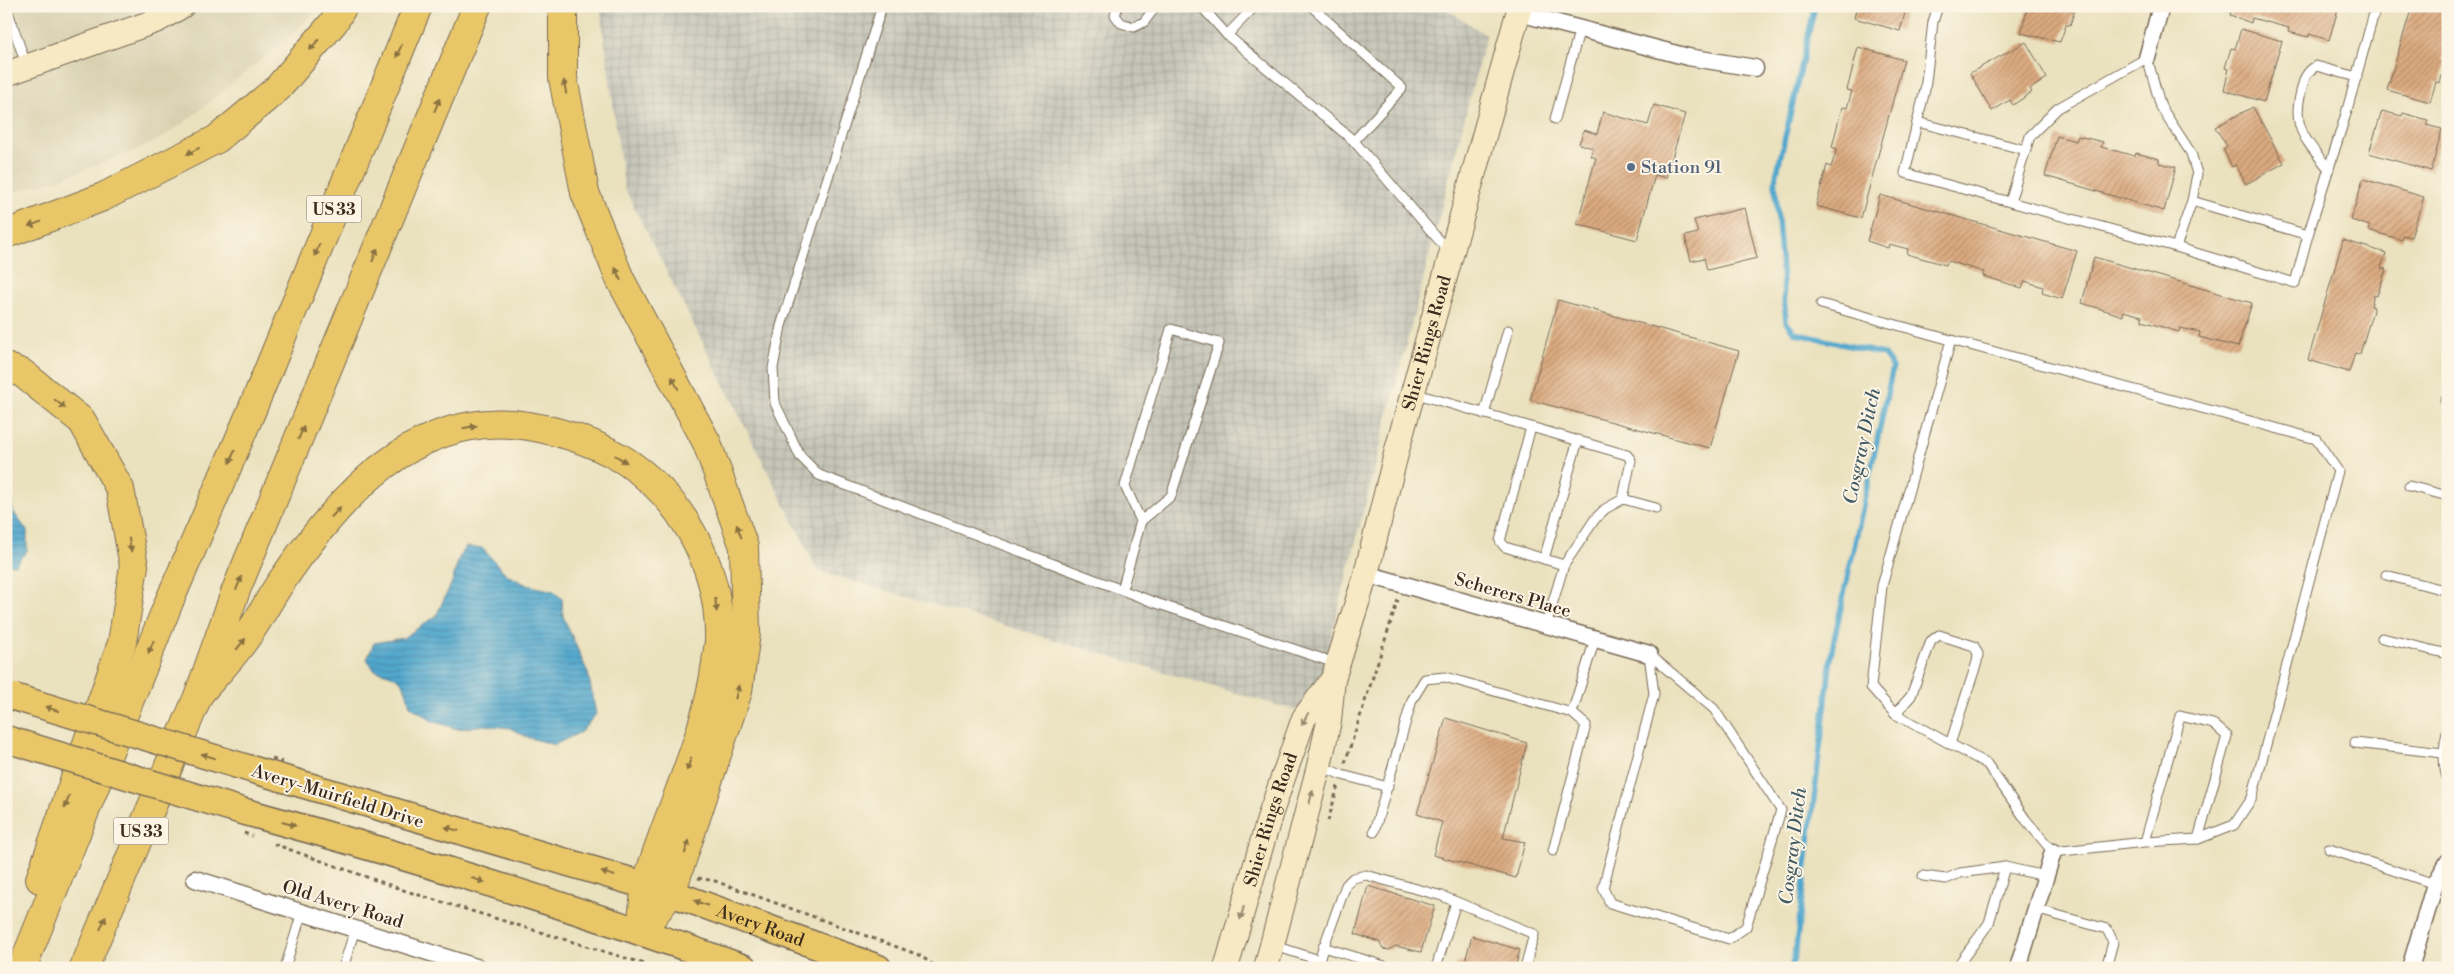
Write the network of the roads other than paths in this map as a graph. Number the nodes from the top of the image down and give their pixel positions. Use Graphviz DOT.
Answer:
graph roads {
  1 [pos="6,6"];
  2 [pos="182,6"];
  3 [pos="344,6"];
  4 [pos="418,6"];
  5 [pos="477,6"];
  6 [pos="562,6"];
  7 [pos="882,6"];
  8 [pos="1118,6"];
  9 [pos="1156,6"];
  10 [pos="1201,6"];
  11 [pos="1255,6"];
  12 [pos="1311,6"];
  13 [pos="1938,6"];
  14 [pos="2161,6"];
  15 [pos="2376,6"];
  16 [pos="1519,10"];
  17 [pos="1580,28"];
  18 [pos="1228,35"];
  19 [pos="2147,58"];
  20 [pos="1755,68"];
  21 [pos="17,71"];
  22 [pos="2357,76"];
  23 [pos="1555,119"];
  24 [pos="1917,122"];
  25 [pos="1354,141"];
  26 [pos="2026,150"];
  27 [pos="2329,169"];
  28 [pos="2192,201"];
  29 [pos="2010,202"];
  30 [pos="6,234"];
  31 [pos="2308,234"];
  32 [pos="2176,247"];
  33 [pos="1451,254"];
  34 [pos="1821,304"];
  35 [pos="1508,330"];
  36 [pos="1950,340"];
  37 [pos="6,367"];
  38 [pos="1412,393"];
  39 [pos="1484,414"];
  40 [pos="1532,427"];
  41 [pos="1578,440"];
  42 [pos="2409,486"];
  43 [pos="2448,496"];
  44 [pos="1623,500"];
  45 [pos="1656,508"];
  46 [pos="1141,521"];
  47 [pos="1544,558"];
  48 [pos="1564,564"];
  49 [pos="1366,574"];
  50 [pos="2386,575"];
  51 [pos="1122,590"];
  52 [pos="2448,591"];
  53 [pos="1546,625"];
  54 [pos="2382,638"];
  55 [pos="1595,639"];
  56 [pos="1649,654"];
  57 [pos="2448,654"];
  58 [pos="1335,672"];
  59 [pos="199,694"];
  60 [pos="10,696"];
  61 [pos="1572,713"];
  62 [pos="1895,714"];
  63 [pos="2448,728"];
  64 [pos="6,739"];
  65 [pos="2355,743"];
  66 [pos="1950,744"];
  67 [pos="2443,753"];
  68 [pos="1319,766"];
  69 [pos="2448,781"];
  70 [pos="1282,782"];
  71 [pos="1388,787"];
  72 [pos="1374,832"];
  73 [pos="2198,839"];
  74 [pos="2145,842"];
  75 [pos="2328,849"];
  76 [pos="1553,851"];
  77 [pos="2053,852"];
  78 [pos="2448,862"];
  79 [pos="2005,867"];
  80 [pos="1922,876"];
  81 [pos="2045,876"];
  82 [pos="195,879"];
  83 [pos="2435,884"];
  84 [pos="659,889"];
  85 [pos="1456,902"];
  86 [pos="2035,910"];
  87 [pos="302,912"];
  88 [pos="355,929"];
  89 [pos="641,931"];
  90 [pos="1268,944"];
  91 [pos="1323,947"];
  92 [pos="1317,964"];
  93 [pos="10,968"];
  94 [pos="22,968"];
  95 [pos="84,968"];
  96 [pos="285,968"];
  97 [pos="343,968"];
  98 [pos="479,968"];
  99 [pos="744,968"];
  100 [pos="878,968"];
  101 [pos="1226,968"];
  102 [pos="1256,968"];
  103 [pos="1266,968"];
  104 [pos="1391,968"];
  105 [pos="1436,968"];
  106 [pos="1525,968"];
  107 [pos="1956,968"];
  108 [pos="2018,968"];
  109 [pos="2106,968"];
  110 [pos="2410,968"];
  1 -- 21 [label="lane"];
  2 -- 21 [label="main road"];
  3 -- 30 [label="highway, one-way"];
  4 -- 94 [label="highway, US 33, one-way"];
  59 -- 5 [label="highway, US 33, one-way"];
  84 -- 6 [label="highway, one-way"];
  7 -- 51 [label="lane"];
  8 -- 9 [label="lane"];
  10 -- 18 [label="lane"];
  11 -- 18 [label="lane"];
  12 -- 25 [label="lane"];
  13 -- 24 [label="lane"];
  14 -- 19 [label="street"];
  15 -- 22 [label="lane"];
  16 -- 17 [label="street"];
  16 -- 33 [label="main road, Shier Rings Road"];
  17 -- 20 [label="street"];
  17 -- 23 [label="lane"];
  18 -- 25 [label="lane"];
  19 -- 26 [label="lane"];
  19 -- 28 [label="lane"];
  22 -- 27 [label="lane"];
  22 -- 27 [label="lane"];
  24 -- 26 [label="lane"];
  24 -- 29 [label="lane"];
  25 -- 33 [label="lane"];
  26 -- 29 [label="lane"];
  27 -- 31 [label="lane"];
  28 -- 31 [label="lane"];
  28 -- 32 [label="lane"];
  29 -- 32 [label="lane"];
  31 -- 32 [label="lane"];
  33 -- 38 [label="main road, Shier Rings Road"];
  34 -- 36 [label="lane"];
  35 -- 39 [label="lane"];
  36 -- 62 [label="lane"];
  36 -- 73 [label="lane"];
  37 -- 93 [label="highway, one-way"];
  38 -- 39 [label="lane"];
  38 -- 49 [label="main road, Shier Rings Road"];
  39 -- 40 [label="lane"];
  40 -- 41 [label="lane"];
  40 -- 47 [label="lane"];
  41 -- 44 [label="lane"];
  41 -- 47 [label="lane"];
  42 -- 43 [label="lane"];
  44 -- 45 [label="lane"];
  44 -- 48 [label="lane"];
  46 -- 46 [label="lane"];
  46 -- 51 [label="lane"];
  47 -- 48 [label="lane"];
  48 -- 53 [label="lane"];
  49 -- 53 [label="street, Scherers Place"];
  49 -- 58 [label="main road, Shier Rings Road"];
  50 -- 52 [label="lane"];
  51 -- 58 [label="lane"];
  53 -- 55 [label="street, Scherers Place"];
  54 -- 57 [label="lane"];
  55 -- 56 [label="street, Scherers Place"];
  55 -- 61 [label="lane"];
  56 -- 56 [label="lane"];
  58 -- 68 [label="main road, Shier Rings Road"];
  58 -- 70 [label="main road, Shier Rings Road, one-way"];
  59 -- 84 [label="highway, one-way"];
  95 -- 59 [label="highway, US 33, one-way"];
  84 -- 60 [label="main road, Avery-Muirfield Drive, one-way, bridge"];
  61 -- 71 [label="lane"];
  61 -- 76 [label="lane"];
  62 -- 66 [label="lane"];
  62 -- 66 [label="lane"];
  63 -- 67 [label="lane"];
  64 -- 89 [label="main road, one-way, bridge"];
  65 -- 67 [label="lane"];
  66 -- 77 [label="lane"];
  67 -- 69 [label="lane"];
  68 -- 71 [label="lane"];
  90 -- 68 [label="main road, Shier Rings Road, one-way"];
  70 -- 90 [label="main road"];
  70 -- 101 [label="main road, Shier Rings Road, one-way"];
  71 -- 72 [label="lane"];
  73 -- 74 [label="lane"];
  73 -- 74 [label="lane"];
  74 -- 77 [label="lane"];
  75 -- 83 [label="lane"];
  77 -- 81 [label="street"];
  78 -- 83 [label="street"];
  79 -- 80 [label="lane"];
  79 -- 81 [label="lane"];
  79 -- 107 [label="lane"];
  81 -- 86 [label="street"];
  82 -- 87 [label="street, Old Avery Road"];
  83 -- 110 [label="street"];
  84 -- 89 [label="highway"];
  100 -- 84 [label="main road, Avery Road, one-way"];
  85 -- 91 [label="lane"];
  85 -- 105 [label="lane"];
  85 -- 106 [label="lane"];
  86 -- 108 [label="street"];
  86 -- 109 [label="lane"];
  87 -- 88 [label="street, Old Avery Road"];
  87 -- 96 [label="lane"];
  88 -- 97 [label="lane"];
  88 -- 98 [label="street, Old Avery Road"];
  89 -- 99 [label="main road"];
  90 -- 92 [label="lane"];
  90 -- 102 [label="main road"];
  90 -- 103 [label="main road, Shier Rings Road"];
  91 -- 92 [label="lane"];
  91 -- 104 [label="lane"];
}
